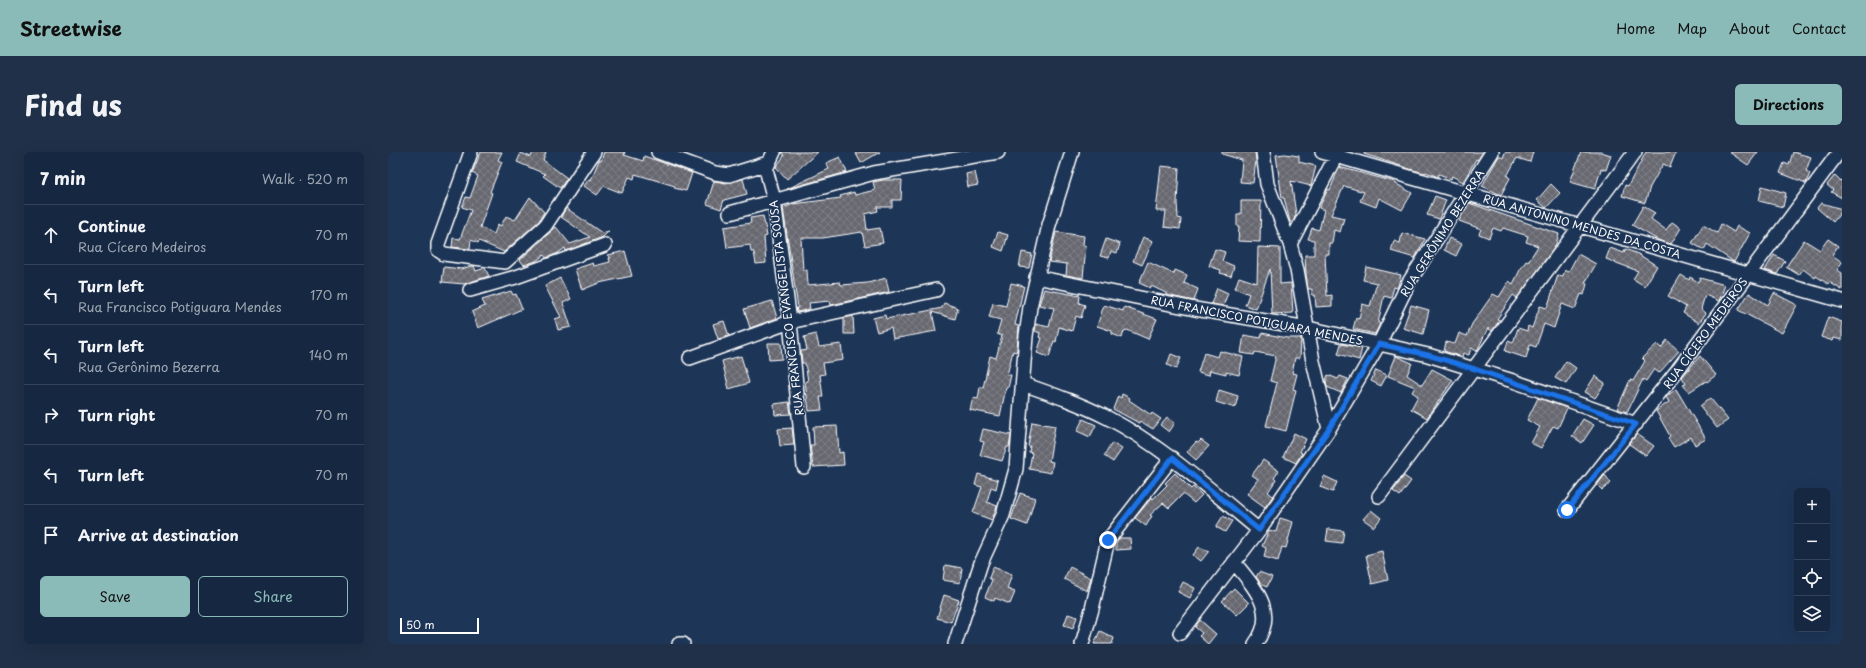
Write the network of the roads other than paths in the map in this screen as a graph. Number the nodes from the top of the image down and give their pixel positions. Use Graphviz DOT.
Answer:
graph roads {
  1 [pos="472,152"];
  2 [pos="594,152"];
  3 [pos="658,152"];
  4 [pos="998,152"];
  5 [pos="1072,152"];
  6 [pos="1263,152"];
  7 [pos="1322,152"];
  8 [pos="1492,152"];
  9 [pos="1635,152"];
  10 [pos="1839,152"];
  11 [pos="1337,154"];
  12 [pos="771,158"];
  13 [pos="1468,193"];
  14 [pos="774,200"];
  15 [pos="730,212"];
  16 [pos="1581,227"];
  17 [pos="1290,244"];
  18 [pos="605,245"];
  19 [pos="504,262"];
  20 [pos="1748,274"];
  21 [pos="516,277"];
  22 [pos="1036,277"];
  23 [pos="470,290"];
  24 [pos="936,290"];
  25 [pos="1842,301"];
  26 [pos="790,322"];
  27 [pos="1308,328"];
  28 [pos="1379,344"];
  29 [pos="690,358"];
  30 [pos="1475,369"];
  31 [pos="1023,384"];
  32 [pos="1636,424"];
  33 [pos="1329,429"];
  34 [pos="1172,458"];
  35 [pos="804,468"];
  36 [pos="1379,496"];
  37 [pos="1567,510"];
  38 [pos="1259,530"];
  39 [pos="1234,562"];
  40 [pos="1180,633"];
  41 [pos="679,644"];
  42 [pos="683,644"];
  43 [pos="956,644"];
  44 [pos="1082,644"];
  45 [pos="1255,644"];
  1 -- 19 [label="street"];
  2 -- 19 [label="street"];
  3 -- 12 [label="street"];
  4 -- 14 [label="street"];
  5 -- 22 [label="street"];
  6 -- 17 [label="street"];
  7 -- 11 [label="street, RUA ANTONINO MENDES DA COSTA"];
  8 -- 13 [label="street, RUA GERÔNIMO BEZERRA"];
  9 -- 16 [label="street"];
  10 -- 20 [label="street, RUA CÍCERO MEDEIROS"];
  11 -- 13 [label="street, RUA ANTONINO MENDES DA COSTA"];
  11 -- 17 [label="street"];
  12 -- 14 [label="street, RUA FRANCISCO EVANGELISTA SOUSA"];
  13 -- 16 [label="street, RUA ANTONINO MENDES DA COSTA"];
  13 -- 28 [label="street, RUA GERÔNIMO BEZERRA"];
  14 -- 15 [label="street"];
  14 -- 26 [label="street, RUA FRANCISCO EVANGELISTA SOUSA"];
  16 -- 20 [label="street, RUA ANTONINO MENDES DA COSTA"];
  16 -- 30 [label="street"];
  17 -- 27 [label="street"];
  18 -- 21 [label="street"];
  19 -- 21 [label="street"];
  20 -- 25 [label="street, RUA ANTONINO MENDES DA COSTA"];
  20 -- 32 [label="street, RUA CÍCERO MEDEIROS"];
  21 -- 23 [label="street"];
  22 -- 27 [label="street, RUA FRANCISCO POTIGUARA MENDES"];
  22 -- 31 [label="street"];
  24 -- 26 [label="street"];
  26 -- 29 [label="street"];
  26 -- 35 [label="street, RUA FRANCISCO EVANGELISTA SOUSA"];
  27 -- 28 [label="street, RUA FRANCISCO POTIGUARA MENDES"];
  27 -- 33 [label="street"];
  28 -- 30 [label="street, RUA FRANCISCO POTIGUARA MENDES"];
  28 -- 33 [label="street, RUA GERÔNIMO BEZERRA"];
  30 -- 32 [label="street, RUA FRANCISCO POTIGUARA MENDES"];
  30 -- 36 [label="street"];
  31 -- 34 [label="street"];
  31 -- 43 [label="street"];
  32 -- 37 [label="street, RUA CÍCERO MEDEIROS"];
  33 -- 38 [label="street, RUA GERÔNIMO BEZERRA"];
  34 -- 38 [label="street"];
  34 -- 44 [label="street"];
  38 -- 39 [label="street, RUA GERÔNIMO BEZERRA"];
  39 -- 40 [label="street, RUA GERÔNIMO BEZERRA"];
  39 -- 45 [label="street"];
  41 -- 42 [label="street"];
}
